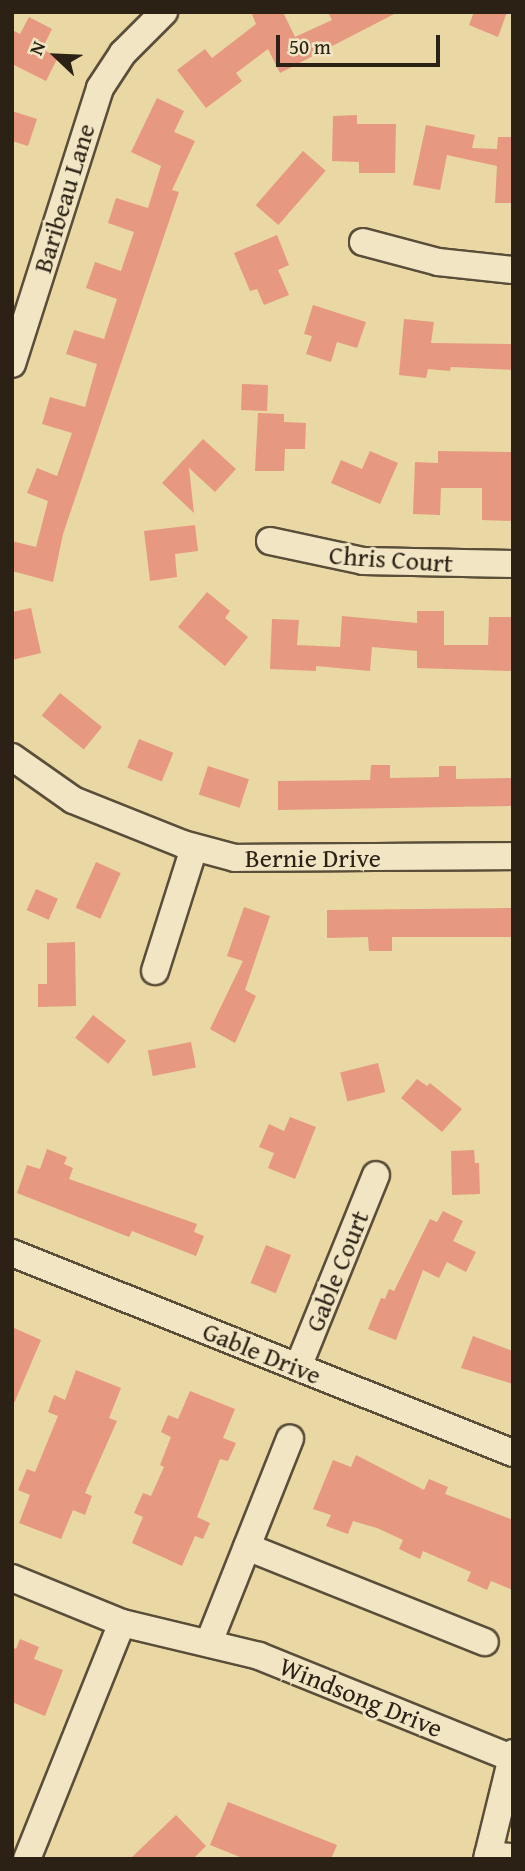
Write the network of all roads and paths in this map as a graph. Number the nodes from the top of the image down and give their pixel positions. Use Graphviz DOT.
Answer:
graph roads {
  1 [pos="164,12"];
  2 [pos="363,242"];
  3 [pos="513,270"];
  4 [pos="12,364"];
  5 [pos="270,541"];
  6 [pos="513,564"];
  7 [pos="12,757"];
  8 [pos="194,848"];
  9 [pos="513,856"];
  10 [pos="155,971"];
  11 [pos="376,1175"];
  12 [pos="12,1253"];
  13 [pos="298,1367"];
  14 [pos="290,1438"];
  15 [pos="513,1453"];
  16 [pos="247,1547"];
  17 [pos="12,1578"];
  18 [pos="122,1623"];
  19 [pos="209,1642"];
  20 [pos="485,1642"];
  21 [pos="512,1755"];
  22 [pos="496,1857"];
  23 [pos="27,1859"];
  1 -- 4 [label="street, Baribeau Lane"];
  2 -- 3 [label="street"];
  5 -- 6 [label="street, Chris Court"];
  7 -- 8 [label="street, Bernie Drive"];
  8 -- 9 [label="street, Bernie Drive"];
  8 -- 10 [label="street"];
  11 -- 13 [label="street, Gable Court"];
  12 -- 13 [label="street, Gable Drive"];
  13 -- 15 [label="street, Gable Drive"];
  14 -- 16 [label="street"];
  16 -- 19 [label="street"];
  16 -- 20 [label="street"];
  17 -- 18 [label="street, Windsong Drive"];
  18 -- 19 [label="street, Windsong Drive"];
  18 -- 23 [label="street"];
  19 -- 21 [label="street, Windsong Drive"];
  21 -- 22 [label="street"];
}
